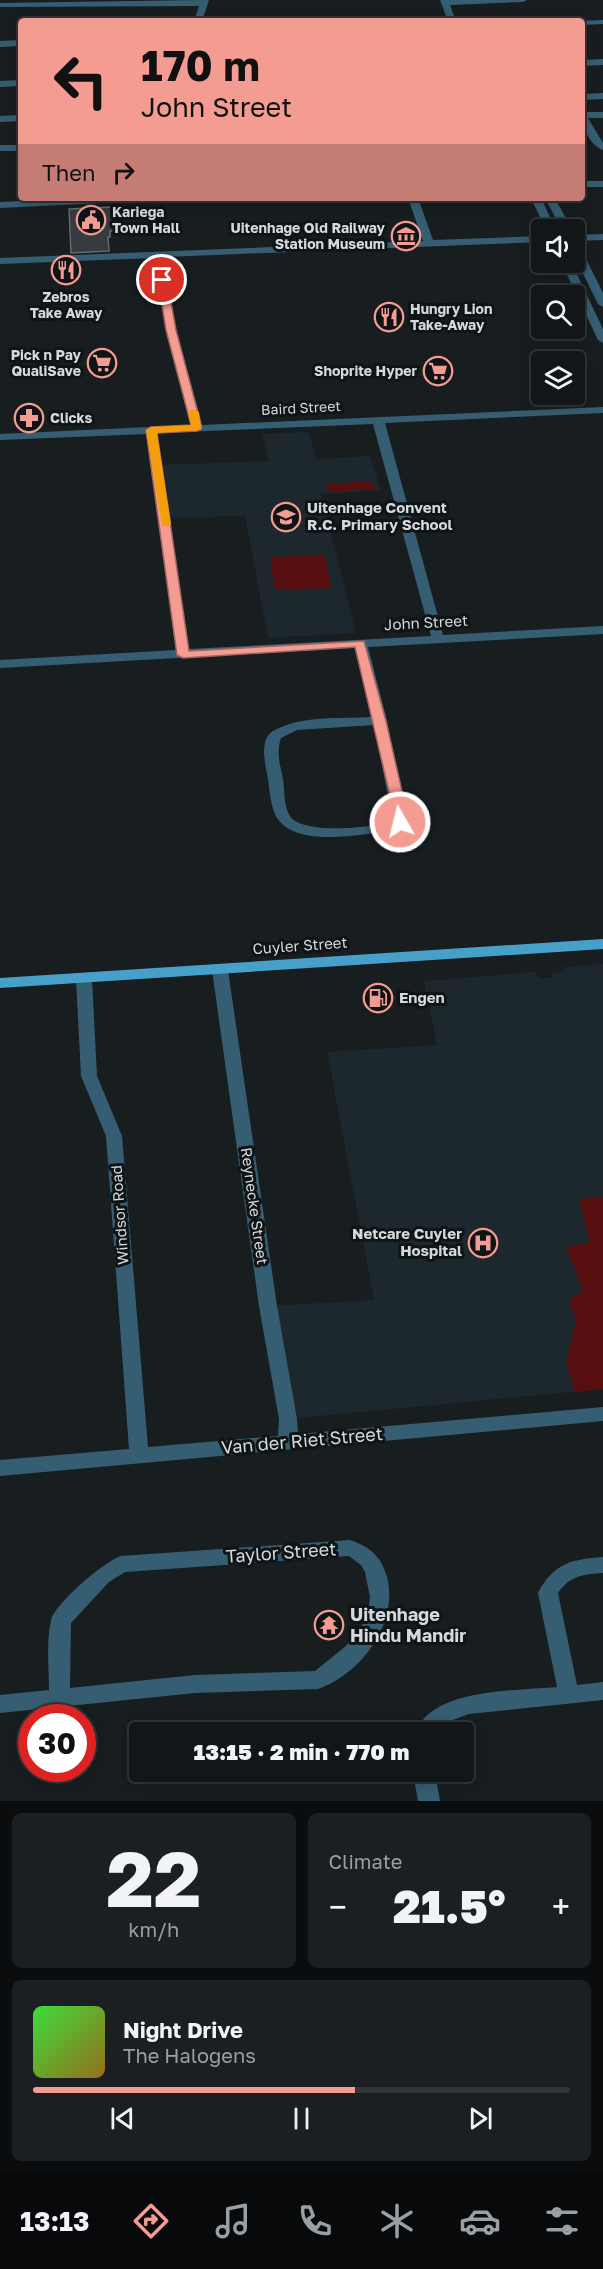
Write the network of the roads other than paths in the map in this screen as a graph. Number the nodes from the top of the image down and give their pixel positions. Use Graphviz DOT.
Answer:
graph roads {
  1 [pos="523,0"];
  2 [pos="445,1"];
  3 [pos="204,2"];
  4 [pos="0,5"];
  5 [pos="199,18"];
  6 [pos="451,18"];
  7 [pos="603,22"];
  8 [pos="585,23"];
  9 [pos="18,43"];
  10 [pos="0,44"];
  11 [pos="603,62"];
  12 [pos="585,63"];
  13 [pos="18,83"];
  14 [pos="0,84"];
  15 [pos="603,96"];
  16 [pos="585,97"];
  17 [pos="585,115"];
  18 [pos="603,115"];
  19 [pos="0,118"];
  20 [pos="18,118"];
  21 [pos="585,120"];
  22 [pos="603,147"];
  23 [pos="0,148"];
  24 [pos="18,148"];
  25 [pos="585,184"];
  26 [pos="603,184"];
  27 [pos="94,201"];
  28 [pos="414,201"];
  29 [pos="537,201"];
  30 [pos="552,201"];
  31 [pos="0,205"];
  32 [pos="546,219"];
  33 [pos="561,219"];
  34 [pos="603,237"];
  35 [pos="585,238"];
  36 [pos="531,239"];
  37 [pos="429,243"];
  38 [pos="158,253"];
  39 [pos="0,261"];
  40 [pos="585,266"];
  41 [pos="571,273"];
  42 [pos="603,304"];
  43 [pos="603,340"];
  44 [pos="603,410"];
  45 [pos="378,420"];
  46 [pos="197,428"];
  47 [pos="151,430"];
  48 [pos="0,436"];
  49 [pos="603,630"];
  50 [pos="438,639"];
  51 [pos="360,644"];
  52 [pos="183,655"];
  53 [pos="0,664"];
  54 [pos="380,721"];
  55 [pos="603,944"];
  56 [pos="220,970"];
  57 [pos="84,979"];
  58 [pos="0,983"];
  59 [pos="603,1414"];
  60 [pos="288,1442"];
  61 [pos="139,1456"];
  62 [pos="0,1468"];
  63 [pos="603,1565"];
  64 [pos="603,1691"];
  65 [pos="569,1695"];
  66 [pos="58,1699"];
  67 [pos="0,1704"];
  68 [pos="432,1722"];
  69 [pos="426,1782"];
  70 [pos="429,1801"];
  1 -- 2 [label="street"];
  2 -- 6 [label="street"];
  3 -- 4 [label="street"];
  3 -- 5 [label="street"];
  7 -- 8 [label="street"];
  9 -- 10 [label="street"];
  11 -- 12 [label="street"];
  13 -- 14 [label="street"];
  15 -- 16 [label="street"];
  17 -- 18 [label="street"];
  19 -- 20 [label="street"];
  21 -- 22 [label="street"];
  23 -- 24 [label="street"];
  25 -- 26 [label="street"];
  27 -- 31 [label="street"];
  28 -- 37 [label="street"];
  29 -- 32 [label="street"];
  30 -- 33 [label="street"];
  34 -- 35 [label="street"];
  36 -- 37 [label="street"];
  37 -- 38 [label="street"];
  38 -- 39 [label="street"];
  38 -- 46 [label="street"];
  40 -- 42 [label="street"];
  41 -- 43 [label="street"];
  44 -- 45 [label="street, Baird Street"];
  45 -- 46 [label="street, Baird Street"];
  45 -- 50 [label="street"];
  46 -- 47 [label="street, Baird Street"];
  47 -- 48 [label="street, Baird Street"];
  47 -- 52 [label="street"];
  49 -- 50 [label="street, John Street"];
  50 -- 51 [label="street, John Street"];
  51 -- 52 [label="street, John Street"];
  51 -- 54 [label="street"];
  52 -- 53 [label="street, John Street"];
  54 -- 54 [label="street"];
  55 -- 56 [label="main road, Cuyler Street"];
  56 -- 57 [label="main road, Cuyler Street"];
  56 -- 60 [label="street, Reynecke Street"];
  57 -- 58 [label="main road, Cuyler Street"];
  57 -- 61 [label="street, Windsor Road"];
  59 -- 60 [label="street, Van der Riet Street"];
  60 -- 61 [label="street, Van der Riet Street"];
  61 -- 62 [label="street, Van der Riet Street"];
  63 -- 65 [label="street"];
  64 -- 65 [label="street"];
  65 -- 68 [label="street"];
  66 -- 66 [label="street, Taylor Street"];
  66 -- 67 [label="street, Taylor Street"];
  69 -- 70 [label="street"];
}
